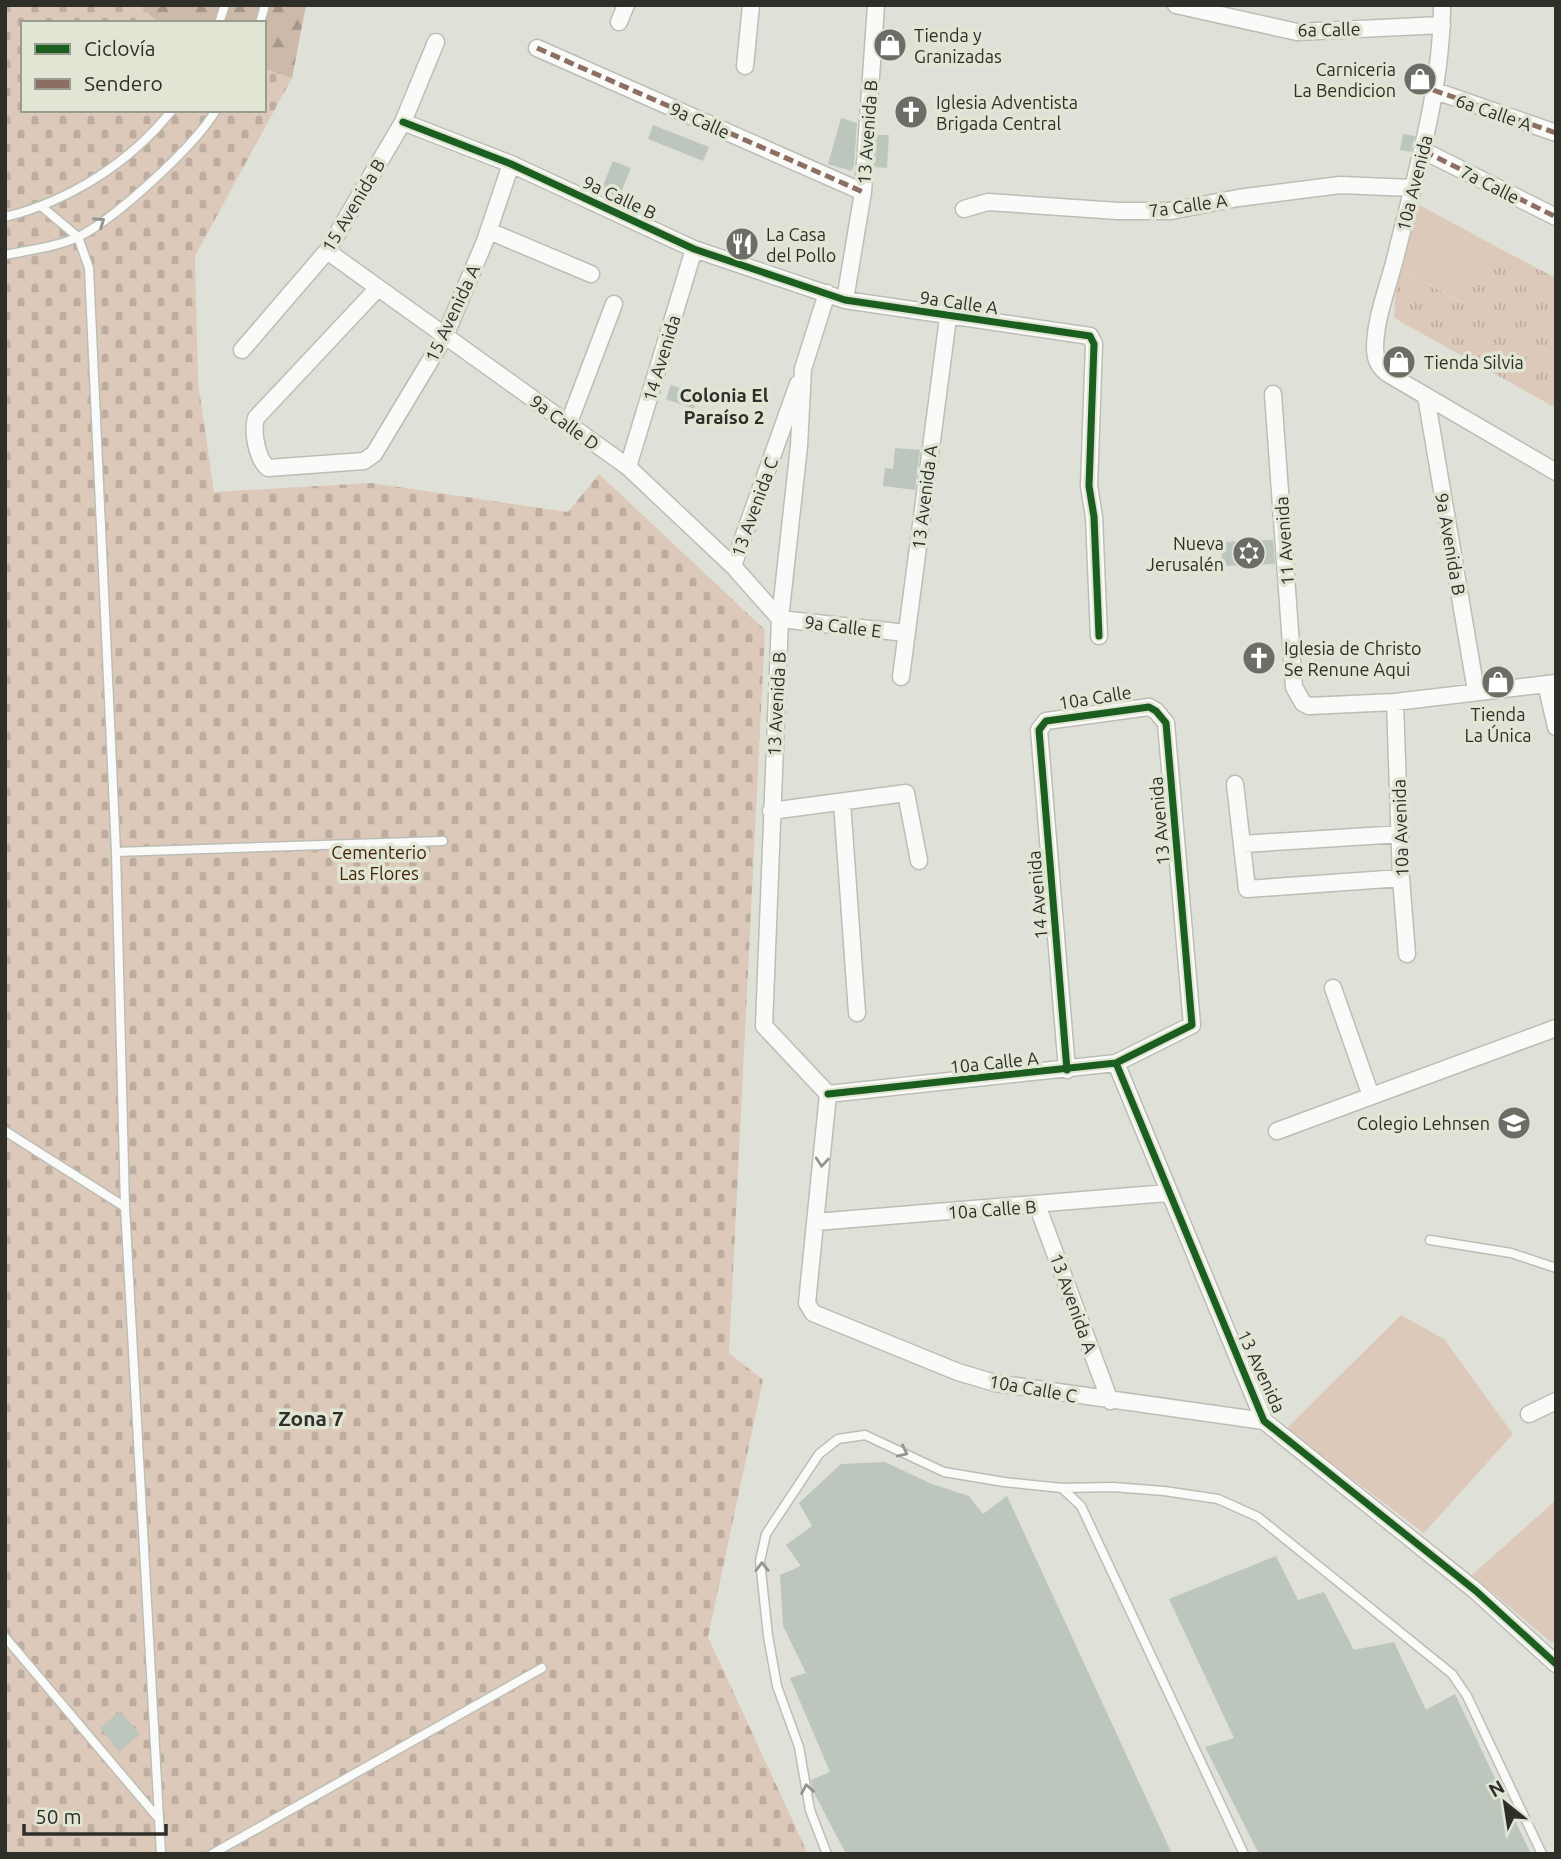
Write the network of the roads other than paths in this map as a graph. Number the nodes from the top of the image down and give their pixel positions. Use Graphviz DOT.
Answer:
graph roads {
  1 [pos="626,5"];
  2 [pos="751,5"];
  3 [pos="876,5"];
  4 [pos="1176,5"];
  5 [pos="1442,5"];
  6 [pos="619,22"];
  7 [pos="1442,25"];
  8 [pos="436,42"];
  9 [pos="537,48"];
  10 [pos="745,65"];
  11 [pos="1433,90"];
  12 [pos="170,112"];
  13 [pos="214,112"];
  14 [pos="403,122"];
  15 [pos="1556,133"];
  16 [pos="1424,151"];
  17 [pos="511,164"];
  18 [pos="1412,188"];
  19 [pos="863,192"];
  20 [pos="41,206"];
  21 [pos="964,209"];
  22 [pos="5,217"];
  23 [pos="1556,217"];
  24 [pos="489,231"];
  25 [pos="78,237"];
  26 [pos="694,249"];
  27 [pos="327,251"];
  28 [pos="5,255"];
  29 [pos="591,274"];
  30 [pos="378,288"];
  31 [pos="827,293"];
  32 [pos="845,300"];
  33 [pos="614,304"];
  34 [pos="948,318"];
  35 [pos="445,336"];
  36 [pos="242,350"];
  37 [pos="803,369"];
  38 [pos="1273,394"];
  39 [pos="1426,396"];
  40 [pos="568,425"];
  41 [pos="628,467"];
  42 [pos="1556,472"];
  43 [pos="733,566"];
  44 [pos="780,619"];
  45 [pos="906,634"];
  46 [pos="1099,636"];
  47 [pos="901,677"];
  48 [pos="1551,684"];
  49 [pos="1476,691"];
  50 [pos="1395,702"];
  51 [pos="1149,707"];
  52 [pos="1046,721"];
  53 [pos="1556,727"];
  54 [pos="1235,784"];
  55 [pos="842,802"];
  56 [pos="771,811"];
  57 [pos="1401,834"];
  58 [pos="443,841"];
  59 [pos="1242,844"];
  60 [pos="116,852"];
  61 [pos="919,861"];
  62 [pos="1401,878"];
  63 [pos="1407,954"];
  64 [pos="1332,988"];
  65 [pos="857,1013"];
  66 [pos="1193,1023"];
  67 [pos="1556,1028"];
  68 [pos="1116,1063"];
  69 [pos="1067,1070"];
  70 [pos="828,1094"];
  71 [pos="1371,1096"];
  72 [pos="5,1131"];
  73 [pos="1277,1131"];
  74 [pos="1167,1193"];
  75 [pos="1037,1205"];
  76 [pos="125,1207"];
  77 [pos="816,1222"];
  78 [pos="1430,1240"];
  79 [pos="1556,1268"];
  80 [pos="1110,1401"];
  81 [pos="1556,1401"];
  82 [pos="1529,1414"];
  83 [pos="1264,1421"];
  84 [pos="1062,1488"];
  85 [pos="5,1637"];
  86 [pos="1556,1664"];
  87 [pos="542,1668"];
  88 [pos="159,1819"];
  89 [pos="161,1854"];
  90 [pos="212,1854"];
  91 [pos="827,1854"];
  92 [pos="1244,1854"];
  93 [pos="1542,1854"];
  1 -- 6 [label="street"];
  2 -- 10 [label="street"];
  3 -- 19 [label="street, 13 Avenida B"];
  4 -- 7 [label="street, 6a Calle"];
  5 -- 7 [label="street, 10a Avenida"];
  7 -- 11 [label="street, 10a Avenida"];
  8 -- 14 [label="street, 15 Avenida B"];
  9 -- 19 [label="street, 9a Calle"];
  11 -- 15 [label="street, 6a Calle A"];
  11 -- 16 [label="street, 10a Avenida"];
  12 -- 20 [label="lane"];
  25 -- 13 [label="lane, one-way"];
  14 -- 17 [label="street, 9a Calle B"];
  14 -- 27 [label="street, 15 Avenida B"];
  16 -- 18 [label="street, 10a Avenida"];
  16 -- 23 [label="street, 7a Calle"];
  17 -- 24 [label="street, 15 Avenida A"];
  17 -- 26 [label="street, 9a Calle B"];
  18 -- 21 [label="street, 7a Calle A"];
  18 -- 39 [label="street, 10a Avenida"];
  19 -- 32 [label="street, 13 Avenida B"];
  20 -- 22 [label="lane"];
  20 -- 25 [label="lane"];
  24 -- 29 [label="street"];
  24 -- 35 [label="street, 15 Avenida A"];
  25 -- 28 [label="lane"];
  25 -- 60 [label="lane"];
  26 -- 31 [label="street, 9a Calle B"];
  26 -- 41 [label="street, 14 Avenida"];
  27 -- 30 [label="street, 9a Calle D"];
  27 -- 36 [label="street, 15 Avenida B"];
  30 -- 35 [label="street, 9a Calle D"];
  30 -- 35 [label="street, 15 Avenida A"];
  31 -- 32 [label="street, 9a Calle A"];
  31 -- 37 [label="street, 13 Avenida B"];
  32 -- 34 [label="street, 9a Calle A"];
  33 -- 40 [label="street"];
  34 -- 45 [label="street, 13 Avenida A"];
  34 -- 46 [label="street, 9a Calle A"];
  35 -- 40 [label="street, 9a Calle D"];
  37 -- 43 [label="street, 13 Avenida C"];
  37 -- 44 [label="street, 13 Avenida B"];
  38 -- 50 [label="street, 11 Avenida"];
  39 -- 42 [label="street"];
  39 -- 49 [label="street, 9a Avenida B"];
  40 -- 41 [label="street, 9a Calle D"];
  41 -- 43 [label="street, 9a Calle D"];
  43 -- 44 [label="street, 9a Calle D"];
  44 -- 45 [label="street, 9a Calle E"];
  44 -- 56 [label="street, 13 Avenida B"];
  45 -- 47 [label="street, 13 Avenida A"];
  48 -- 49 [label="street"];
  48 -- 53 [label="street"];
  49 -- 50 [label="street"];
  50 -- 57 [label="street, 10a Avenida"];
  51 -- 52 [label="street, 10a Calle"];
  51 -- 66 [label="street, 13 Avenida"];
  52 -- 69 [label="street, 14 Avenida"];
  54 -- 59 [label="street"];
  55 -- 56 [label="street"];
  55 -- 61 [label="street"];
  55 -- 65 [label="street"];
  56 -- 70 [label="street, 13 Avenida B"];
  57 -- 59 [label="street"];
  57 -- 62 [label="street, 10a Avenida"];
  58 -- 60 [label="lane"];
  59 -- 62 [label="street"];
  60 -- 76 [label="lane"];
  62 -- 63 [label="street, 10a Avenida"];
  64 -- 71 [label="street"];
  66 -- 68 [label="street, 10a Calle A"];
  67 -- 71 [label="street"];
  68 -- 69 [label="street, 10a Calle A"];
  68 -- 74 [label="street, 13 Avenida"];
  69 -- 70 [label="street, 10a Calle A"];
  70 -- 77 [label="street, one-way"];
  71 -- 73 [label="street"];
  72 -- 76 [label="lane"];
  74 -- 75 [label="street, 10a Calle B"];
  74 -- 83 [label="street, 13 Avenida"];
  75 -- 77 [label="street, 10a Calle B"];
  75 -- 80 [label="street, 13 Avenida A"];
  76 -- 88 [label="lane"];
  77 -- 80 [label="street, 10a Calle C"];
  78 -- 79 [label="lane"];
  80 -- 83 [label="street, 10a Calle C"];
  81 -- 82 [label="street"];
  83 -- 86 [label="street, 13 Avenida"];
  91 -- 84 [label="lane, one-way"];
  84 -- 92 [label="lane"];
  84 -- 93 [label="lane"];
  85 -- 88 [label="lane"];
  87 -- 90 [label="lane"];
  88 -- 89 [label="lane"];
}
